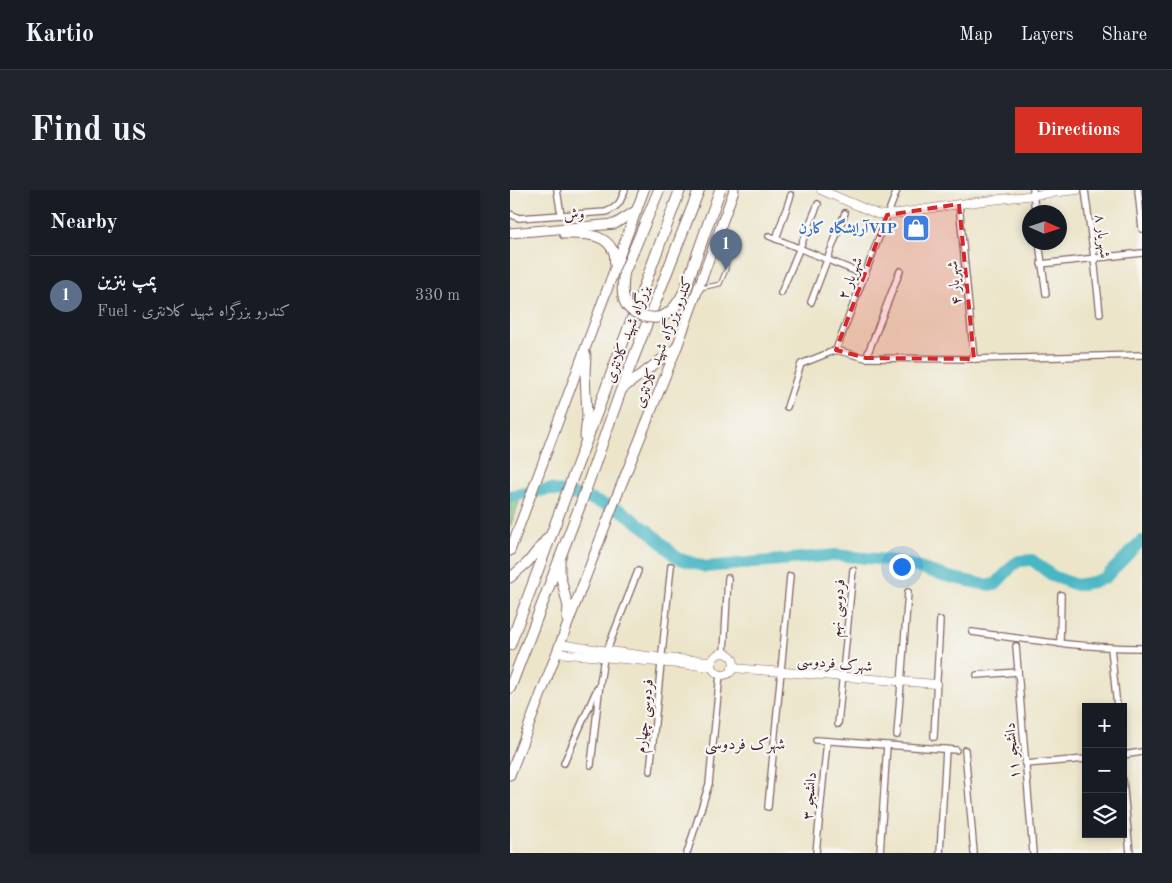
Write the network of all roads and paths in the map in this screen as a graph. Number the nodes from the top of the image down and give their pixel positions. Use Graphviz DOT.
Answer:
graph roads {
  1 [pos="557,190"];
  2 [pos="625,190"];
  3 [pos="644,190"];
  4 [pos="657,190"];
  5 [pos="680,190"];
  6 [pos="699,190"];
  7 [pos="720,190"];
  8 [pos="734,190"];
  9 [pos="821,190"];
  10 [pos="897,190"];
  11 [pos="1076,190"];
  12 [pos="1085,190"];
  13 [pos="1138,190"];
  14 [pos="1033,193"];
  15 [pos="791,195"];
  16 [pos="818,204"];
  17 [pos="959,204"];
  18 [pos="637,210"];
  19 [pos="845,213"];
  20 [pos="510,214"];
  21 [pos="561,215"];
  22 [pos="887,215"];
  23 [pos="1142,229"];
  24 [pos="539,231"];
  25 [pos="510,234"];
  26 [pos="713,249"];
  27 [pos="800,249"];
  28 [pos="1040,250"];
  29 [pos="1142,253"];
  30 [pos="1094,258"];
  31 [pos="827,260"];
  32 [pos="1041,264"];
  33 [pos="615,268"];
  34 [pos="900,271"];
  35 [pos="865,275"];
  36 [pos="698,289"];
  37 [pos="781,293"];
  38 [pos="1046,294"];
  39 [pos="811,302"];
  40 [pos="1100,314"];
  41 [pos="677,347"];
  42 [pos="586,348"];
  43 [pos="836,350"];
  44 [pos="1142,355"];
  45 [pos="866,358"];
  46 [pos="974,359"];
  47 [pos="621,390"];
  48 [pos="787,407"];
  49 [pos="583,450"];
  50 [pos="554,529"];
  51 [pos="510,551"];
  52 [pos="560,557"];
  53 [pos="671,566"];
  54 [pos="853,570"];
  55 [pos="638,571"];
  56 [pos="790,576"];
  57 [pos="510,578"];
  58 [pos="728,578"];
  59 [pos="908,592"];
  60 [pos="1061,595"];
  61 [pos="940,620"];
  62 [pos="566,629"];
  63 [pos="972,632"];
  64 [pos="1060,644"];
  65 [pos="510,645"];
  66 [pos="1016,646"];
  67 [pos="559,648"];
  68 [pos="1111,648"];
  69 [pos="1142,648"];
  70 [pos="724,652"];
  71 [pos="606,654"];
  72 [pos="662,660"];
  73 [pos="712,664"];
  74 [pos="733,667"];
  75 [pos="781,670"];
  76 [pos="1018,672"];
  77 [pos="720,674"];
  78 [pos="977,675"];
  79 [pos="843,676"];
  80 [pos="902,680"];
  81 [pos="936,682"];
  82 [pos="600,683"];
  83 [pos="510,688"];
  84 [pos="1117,703"];
  85 [pos="838,724"];
  86 [pos="897,735"];
  87 [pos="934,738"];
  88 [pos="816,740"];
  89 [pos="827,741"];
  90 [pos="887,745"];
  91 [pos="946,749"];
  92 [pos="956,750"];
  93 [pos="965,750"];
  94 [pos="1142,752"];
  95 [pos="1127,754"];
  96 [pos="1082,759"];
  97 [pos="564,762"];
  98 [pos="1025,764"];
  99 [pos="591,765"];
  100 [pos="650,771"];
  101 [pos="510,775"];
  102 [pos="1124,793"];
  103 [pos="768,807"];
  104 [pos="687,853"];
  105 [pos="816,853"];
  106 [pos="880,853"];
  107 [pos="940,853"];
  108 [pos="974,853"];
  109 [pos="1033,853"];
  110 [pos="1130,853"];
  1 -- 21 [label="street"];
  2 -- 21 [label="street"];
  3 -- 18 [label="main road"];
  4 -- 7 [label="highway, bridge"];
  5 -- 49 [label="highway, بزرگراه شهید کلانتری"];
  6 -- 47 [label="highway, بزرگراه شهید کلانتری"];
  8 -- 26 [label="main road, کندرو بزرگراه شهید کلانتری"];
  9 -- 22 [label="street"];
  10 -- 22 [label="street, ۲ شهریار"];
  11 -- 14 [label="street"];
  12 -- 30 [label="street, شهریار ۸"];
  13 -- 23 [label="street"];
  14 -- 17 [label="street"];
  15 -- 27 [label="street"];
  16 -- 27 [label="street"];
  17 -- 22 [label="street"];
  17 -- 46 [label="street, شهریار ۴"];
  18 -- 24 [label="main road, وش"];
  18 -- 33 [label="main road"];
  19 -- 31 [label="street"];
  20 -- 21 [label="street"];
  22 -- 35 [label="street, ۲ شهریار"];
  24 -- 25 [label="main road, وش"];
  24 -- 33 [label="main road"];
  26 -- 36 [label="main road, کندرو بزرگراه شهید کلانتری"];
  26 -- 36 [label="lane"];
  27 -- 31 [label="street"];
  27 -- 37 [label="street"];
  28 -- 32 [label="street"];
  29 -- 30 [label="street"];
  30 -- 32 [label="street"];
  30 -- 40 [label="street, شهریار ۸"];
  31 -- 35 [label="street"];
  31 -- 39 [label="street"];
  32 -- 38 [label="street"];
  33 -- 42 [label="main road"];
  34 -- 45 [label="street"];
  35 -- 43 [label="street, ۲ شهریار"];
  36 -- 41 [label="main road, کندرو بزرگراه شهید کلانتری"];
  41 -- 47 [label="main road"];
  41 -- 62 [label="main road, کندرو بزرگراه شهید کلانتری"];
  42 -- 49 [label="main road"];
  42 -- 51 [label="main road"];
  43 -- 45 [label="street"];
  43 -- 48 [label="street"];
  44 -- 46 [label="street"];
  45 -- 46 [label="street"];
  47 -- 52 [label="highway, بزرگراه شهید کلانتری"];
  49 -- 50 [label="highway, بزرگراه شهید کلانتری"];
  50 -- 57 [label="main road"];
  50 -- 65 [label="highway"];
  52 -- 62 [label="main road"];
  52 -- 83 [label="highway"];
  53 -- 72 [label="street, فردوسی چهارم"];
  54 -- 79 [label="street, فردوسی نهم"];
  55 -- 71 [label="street"];
  56 -- 75 [label="street"];
  58 -- 70 [label="street"];
  59 -- 80 [label="street"];
  60 -- 64 [label="street"];
  61 -- 81 [label="street"];
  62 -- 67 [label="main road"];
  63 -- 64 [label="street"];
  64 -- 68 [label="street"];
  66 -- 76 [label="street, دانشجو ۱۱"];
  67 -- 71 [label="street"];
  67 -- 101 [label="main road"];
  68 -- 69 [label="street"];
  68 -- 84 [label="street"];
  70 -- 73 [label="street"];
  70 -- 74 [label="street"];
  71 -- 72 [label="street"];
  71 -- 82 [label="street"];
  72 -- 73 [label="street"];
  72 -- 100 [label="street, فردوسی چهارم"];
  73 -- 77 [label="street"];
  74 -- 75 [label="street, شهرک فردوسی"];
  74 -- 77 [label="street"];
  75 -- 79 [label="street, شهرک فردوسی"];
  75 -- 103 [label="street"];
  76 -- 78 [label="street"];
  76 -- 98 [label="street, دانشجو ۱۱"];
  77 -- 104 [label="street"];
  79 -- 80 [label="street, شهرک فردوسی"];
  79 -- 85 [label="street, فردوسی نهم"];
  80 -- 81 [label="street, شهرک فردوسی"];
  80 -- 86 [label="street"];
  81 -- 87 [label="street"];
  82 -- 97 [label="street"];
  82 -- 99 [label="street"];
  88 -- 89 [label="street"];
  89 -- 90 [label="street"];
  89 -- 105 [label="street, دانشجو ۳"];
  90 -- 91 [label="street"];
  90 -- 106 [label="street"];
  91 -- 92 [label="street"];
  91 -- 107 [label="street"];
  93 -- 108 [label="street"];
  94 -- 95 [label="street"];
  96 -- 98 [label="street"];
  98 -- 109 [label="street, دانشجو ۱۱"];
  102 -- 110 [label="street"];
}
